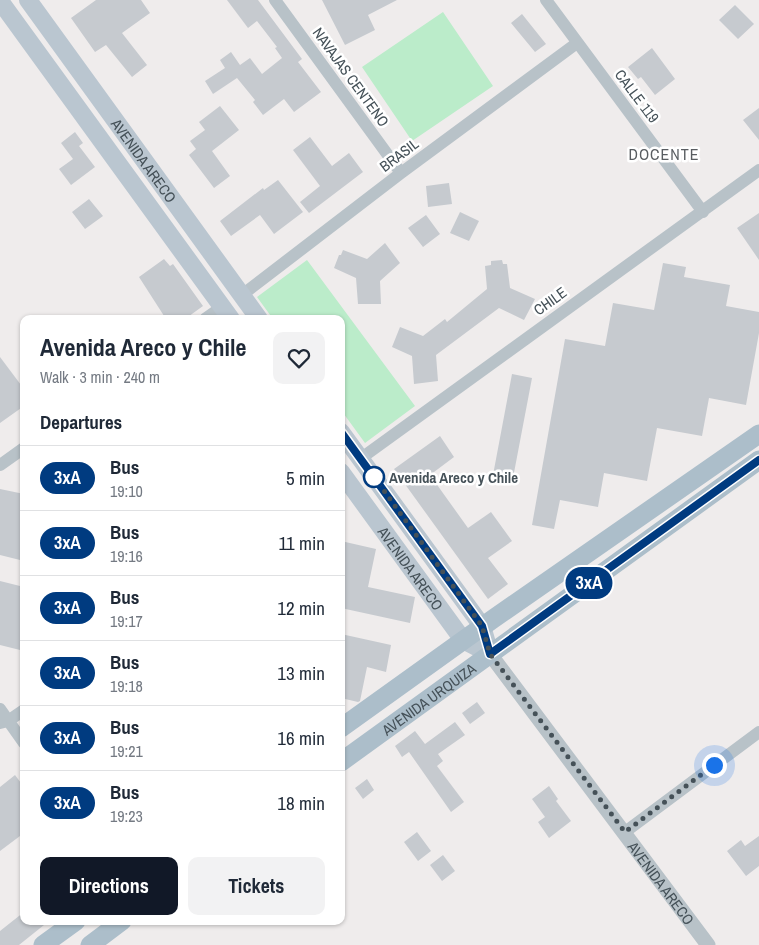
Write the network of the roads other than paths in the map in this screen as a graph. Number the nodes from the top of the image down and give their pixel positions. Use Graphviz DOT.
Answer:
graph roads {
  1 [pos="28,0"];
  2 [pos="275,0"];
  3 [pos="546,0"];
  4 [pos="0,1"];
  5 [pos="577,43"];
  6 [pos="759,170"];
  7 [pos="401,173"];
  8 [pos="703,212"];
  9 [pos="242,295"];
  10 [pos="226,313"];
  11 [pos="256,315"];
  12 [pos="759,434"];
  13 [pos="345,438"];
  14 [pos="20,451"];
  15 [pos="360,459"];
  16 [pos="759,460"];
  17 [pos="0,465"];
  18 [pos="345,478"];
  19 [pos="482,626"];
  20 [pos="463,640"];
  21 [pos="490,654"];
  22 [pos="0,709"];
  23 [pos="20,712"];
  24 [pos="4,722"];
  25 [pos="345,725"];
  26 [pos="759,732"];
  27 [pos="20,739"];
  28 [pos="345,759"];
  29 [pos="625,832"];
  30 [pos="70,925"];
  31 [pos="117,925"];
  32 [pos="43,945"];
  33 [pos="90,945"];
  34 [pos="708,945"];
  1 -- 9 [label="main road, AVENIDA ARECO"];
  2 -- 7 [label="street, NAVAJAS CENTENO"];
  3 -- 5 [label="street, CALLE 119"];
  4 -- 10 [label="main road, AVENIDA ARECO"];
  5 -- 7 [label="street, BRASIL"];
  5 -- 8 [label="street, CALLE 119"];
  6 -- 8 [label="street, CHILE"];
  7 -- 9 [label="street, BRASIL"];
  8 -- 15 [label="street, CHILE"];
  9 -- 11 [label="main road, AVENIDA ARECO"];
  12 -- 19 [label="main road, AVENIDA URQUIZA"];
  13 -- 15 [label="main road, AVENIDA ARECO"];
  14 -- 17 [label="street"];
  15 -- 19 [label="main road, AVENIDA ARECO"];
  16 -- 21 [label="main road, AVENIDA URQUIZA"];
  18 -- 20 [label="main road, AVENIDA ARECO"];
  19 -- 20 [label="main road, AVENIDA URQUIZA"];
  19 -- 21 [label="main road, AVENIDA ARECO"];
  20 -- 21 [label="main road, AVENIDA ARECO"];
  20 -- 25 [label="main road, AVENIDA URQUIZA"];
  21 -- 28 [label="main road, AVENIDA URQUIZA"];
  21 -- 29 [label="street, AVENIDA ARECO"];
  22 -- 24 [label="street"];
  23 -- 24 [label="street"];
  24 -- 27 [label="street"];
  26 -- 29 [label="street"];
  29 -- 34 [label="street, AVENIDA ARECO"];
  30 -- 32 [label="main road"];
  31 -- 33 [label="main road"];
}
